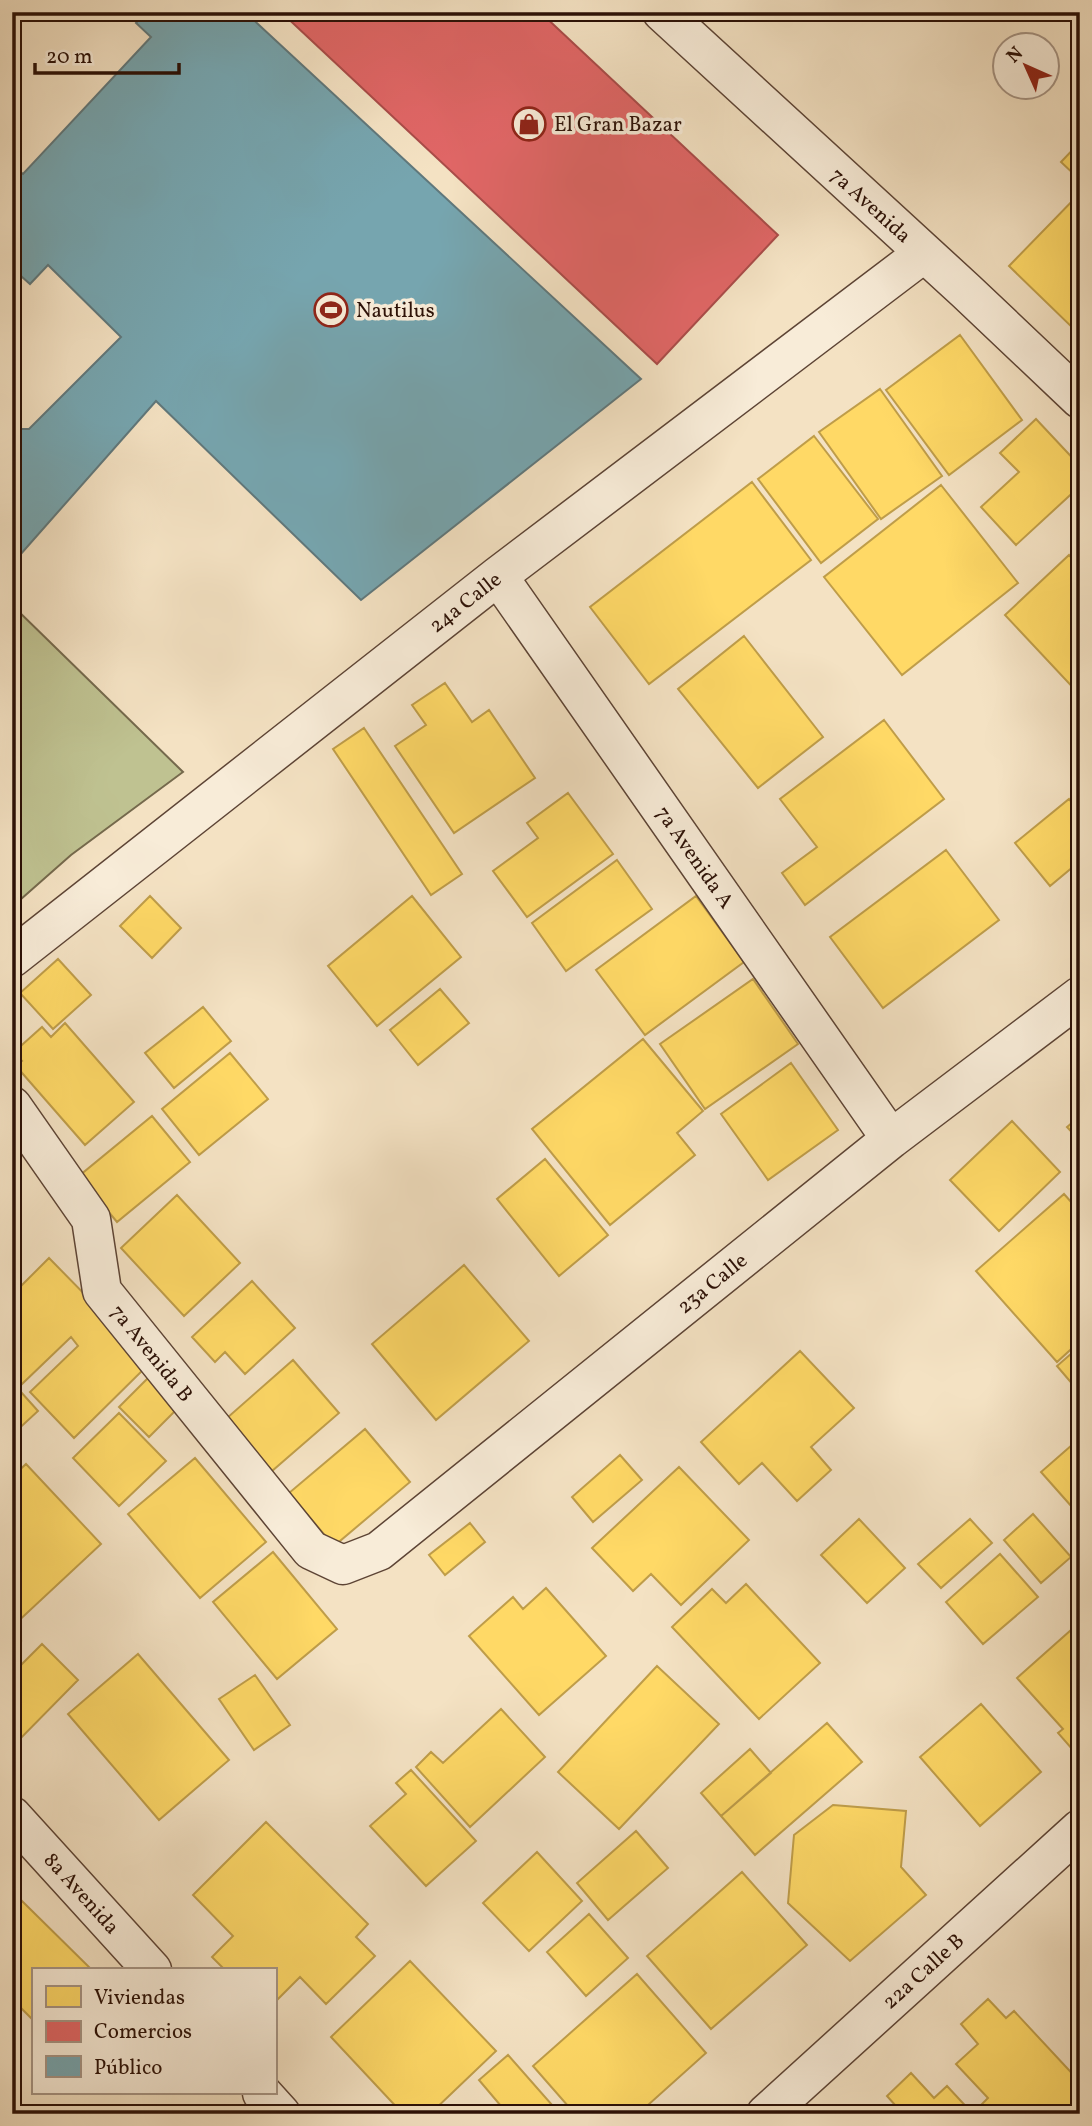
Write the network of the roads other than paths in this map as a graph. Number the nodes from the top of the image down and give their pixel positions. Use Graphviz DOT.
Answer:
graph roads {
  1 [pos="662,12"];
  2 [pos="924,253"];
  3 [pos="1080,399"];
  4 [pos="498,576"];
  5 [pos="12,958"];
  6 [pos="1080,996"];
  7 [pos="12,1106"];
  8 [pos="891,1139"];
  9 [pos="343,1566"];
  10 [pos="12,1816"];
  11 [pos="1080,1829"];
  12 [pos="150,1968"];
  13 [pos="263,2094"];
  14 [pos="281,2114"];
  15 [pos="766,2114"];
  1 -- 2 [label="street, 7a Avenida"];
  2 -- 3 [label="street, 7a Avenida"];
  2 -- 4 [label="street, 24a Calle"];
  4 -- 5 [label="street, 24a Calle"];
  4 -- 8 [label="street, 7a Avenida A"];
  6 -- 8 [label="street, 23a Calle"];
  7 -- 9 [label="street, 7a Avenida B"];
  8 -- 9 [label="street, 23a Calle"];
  10 -- 12 [label="street, 8a Avenida"];
  11 -- 15 [label="street, 22a Calle B"];
  13 -- 14 [label="street"];
}
